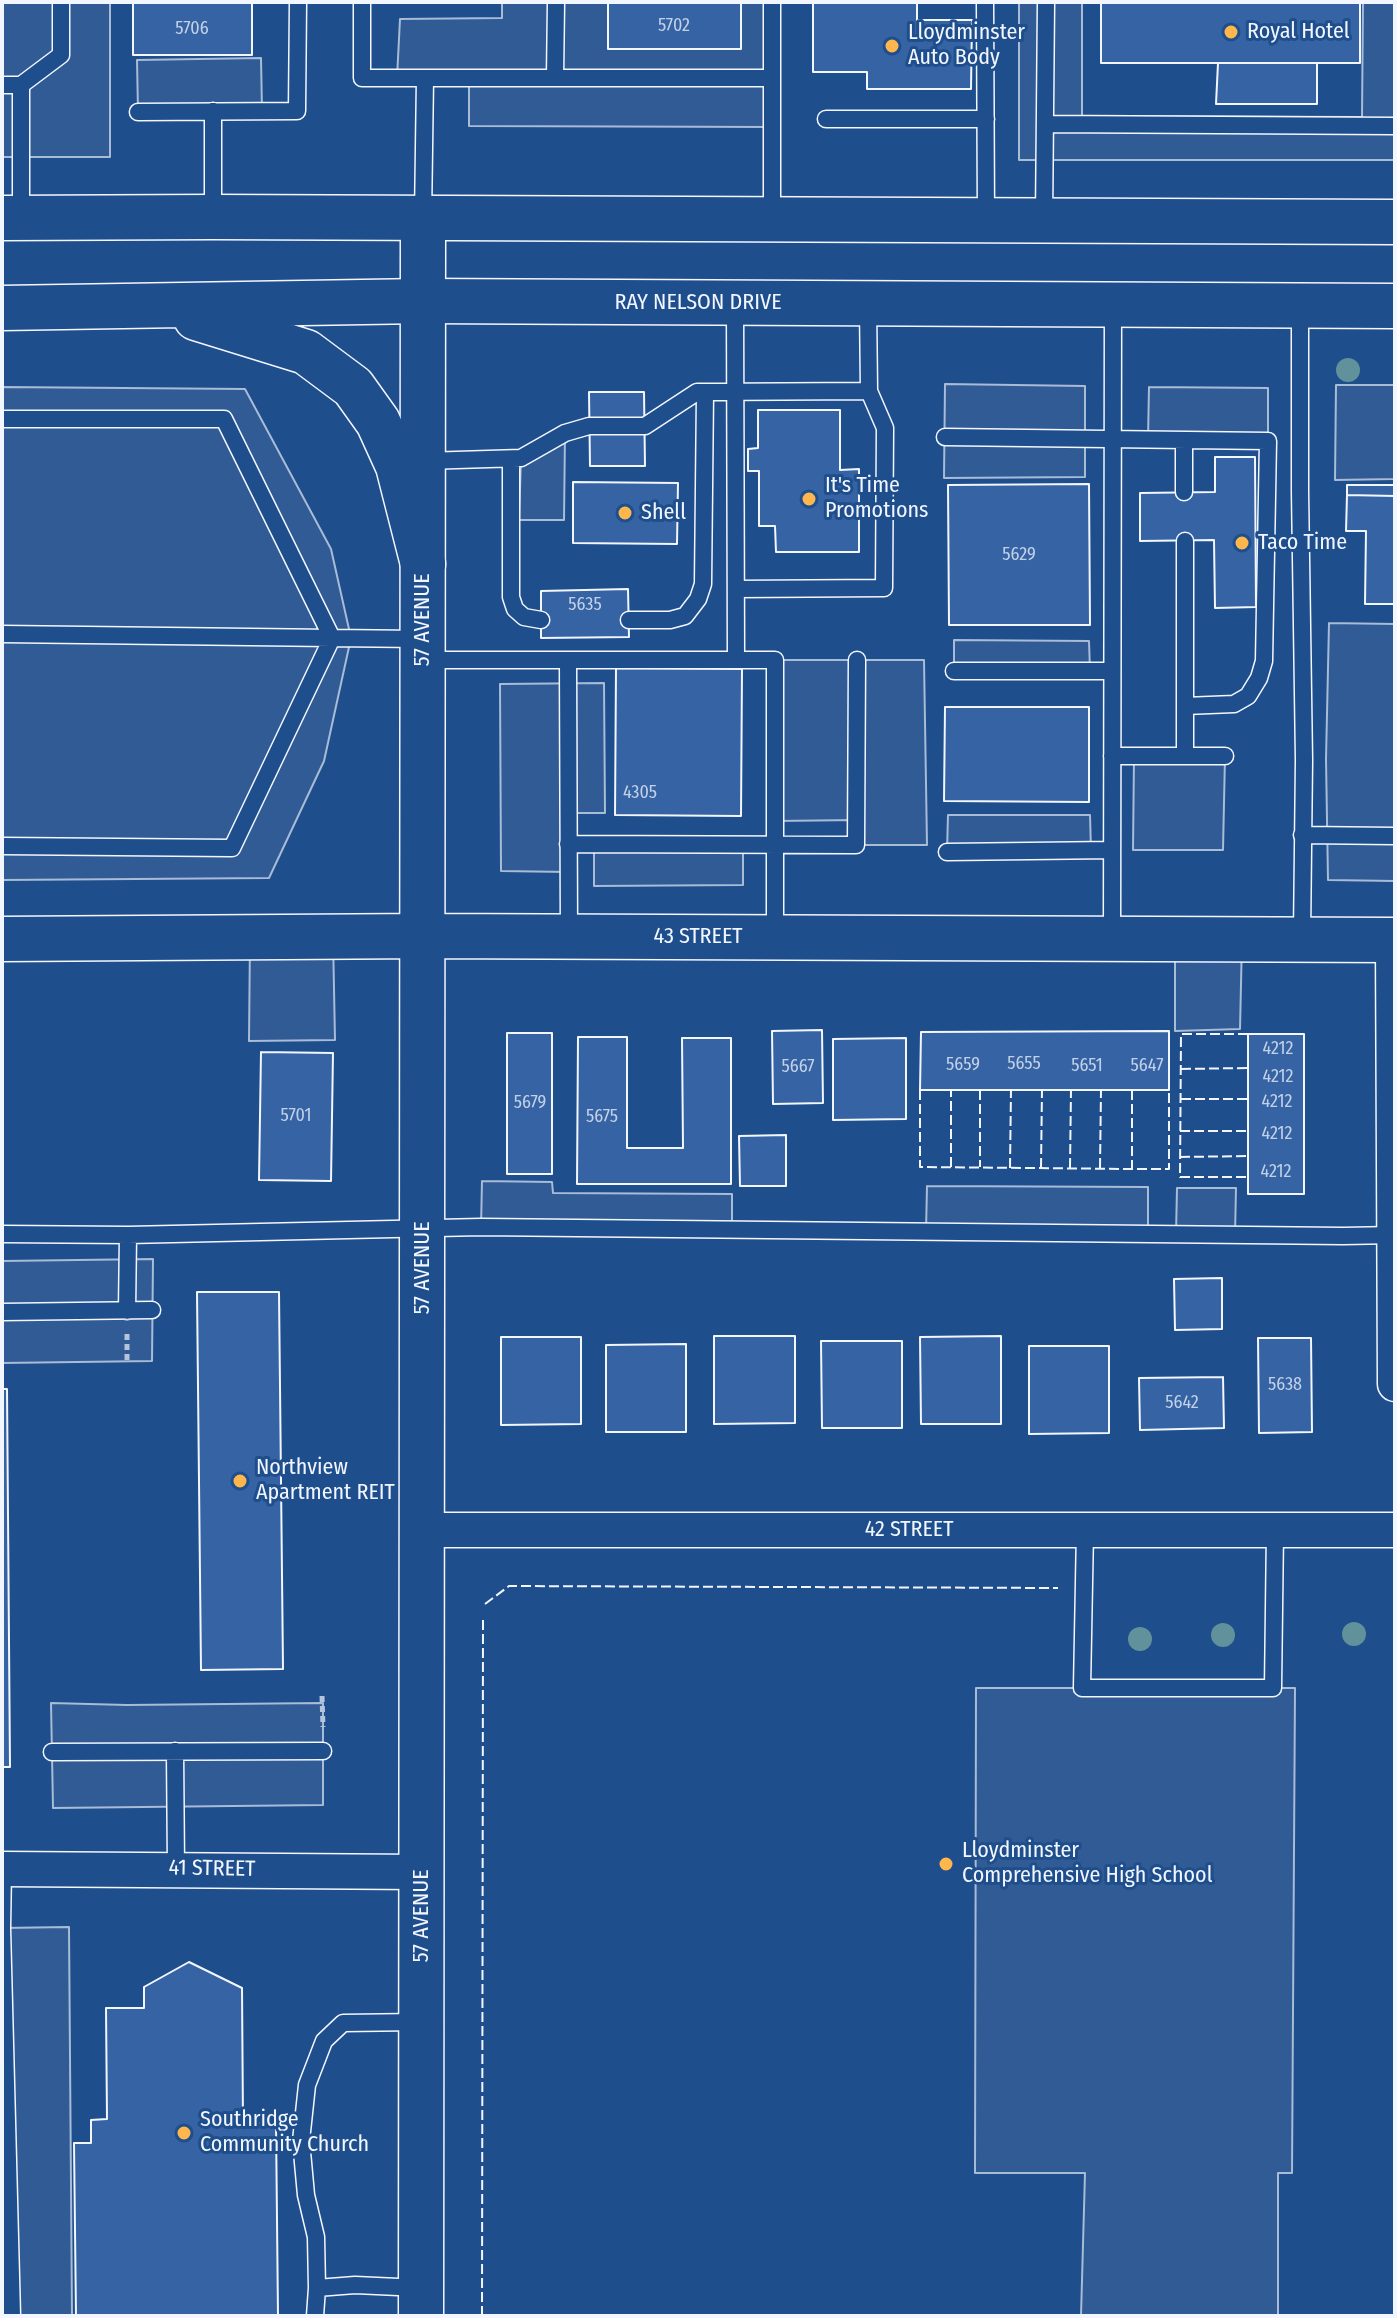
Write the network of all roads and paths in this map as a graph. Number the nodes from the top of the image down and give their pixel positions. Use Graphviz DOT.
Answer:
graph roads {
  1 [pos="61,2"];
  2 [pos="298,2"];
  3 [pos="362,2"];
  4 [pos="556,2"];
  5 [pos="772,2"];
  6 [pos="985,2"];
  7 [pos="1046,2"];
  8 [pos="425,78"];
  9 [pos="555,78"];
  10 [pos="772,78"];
  11 [pos="2,85"];
  12 [pos="21,85"];
  13 [pos="213,111"];
  14 [pos="138,112"];
  15 [pos="826,119"];
  16 [pos="986,119"];
  17 [pos="1045,124"];
  18 [pos="1395,126"];
  19 [pos="213,217"];
  20 [pos="12,218"];
  21 [pos="423,219"];
  22 [pos="772,221"];
  23 [pos="986,221"];
  24 [pos="1044,221"];
  25 [pos="1395,222"];
  26 [pos="423,301"];
  27 [pos="735,303"];
  28 [pos="868,303"];
  29 [pos="1113,305"];
  30 [pos="1300,306"];
  31 [pos="1395,306"];
  32 [pos="160,307"];
  33 [pos="2,308"];
  34 [pos="869,391"];
  35 [pos="705,392"];
  36 [pos="736,392"];
  37 [pos="2,419"];
  38 [pos="945,437"];
  39 [pos="1113,439"];
  40 [pos="1184,440"];
  41 [pos="511,459"];
  42 [pos="423,461"];
  43 [pos="1184,492"];
  44 [pos="1185,541"];
  45 [pos="423,564"];
  46 [pos="736,589"];
  47 [pos="541,620"];
  48 [pos="629,620"];
  49 [pos="2,634"];
  50 [pos="332,638"];
  51 [pos="424,650"];
  52 [pos="568,660"];
  53 [pos="736,660"];
  54 [pos="857,660"];
  55 [pos="954,671"];
  56 [pos="1112,671"];
  57 [pos="1185,706"];
  58 [pos="1185,755"];
  59 [pos="1112,756"];
  60 [pos="1225,756"];
  61 [pos="1302,835"];
  62 [pos="1395,836"];
  63 [pos="568,844"];
  64 [pos="776,845"];
  65 [pos="2,846"];
  66 [pos="1112,850"];
  67 [pos="947,852"];
  68 [pos="424,936"];
  69 [pos="569,937"];
  70 [pos="775,937"];
  71 [pos="2,939"];
  72 [pos="1112,939"];
  73 [pos="1302,939"];
  74 [pos="1394,940"];
  75 [pos="423,1228"];
  76 [pos="2,1234"];
  77 [pos="128,1235"];
  78 [pos="1395,1235"];
  79 [pos="152,1310"];
  80 [pos="127,1311"];
  81 [pos="2,1312"];
  82 [pos="1395,1384"];
  83 [pos="422,1530"];
  84 [pos="1085,1530"];
  85 [pos="1275,1530"];
  86 [pos="1395,1530"];
  87 [pos="175,1751"];
  88 [pos="323,1751"];
  89 [pos="52,1752"];
  90 [pos="2,1869"];
  91 [pos="176,1869"];
  92 [pos="422,1872"];
  93 [pos="421,2022"];
  94 [pos="317,2288"];
  95 [pos="421,2302"];
  96 [pos="12,2316"];
  97 [pos="315,2316"];
  1 -- 12 [label="lane"];
  2 -- 13 [label="lane"];
  3 -- 8 [label="lane"];
  4 -- 9 [label="lane"];
  5 -- 10 [label="lane"];
  6 -- 16 [label="lane"];
  7 -- 17 [label="lane"];
  8 -- 9 [label="lane"];
  8 -- 21 [label="lane"];
  9 -- 10 [label="lane"];
  10 -- 22 [label="lane"];
  11 -- 12 [label="lane"];
  12 -- 20 [label="lane"];
  13 -- 14 [label="lane"];
  13 -- 19 [label="lane"];
  15 -- 16 [label="lane"];
  16 -- 23 [label="lane"];
  17 -- 18 [label="lane"];
  17 -- 24 [label="lane"];
  19 -- 20 [label="main road"];
  19 -- 21 [label="main road"];
  21 -- 22 [label="main road"];
  21 -- 26 [label="main road, 57 AVENUE"];
  22 -- 23 [label="main road"];
  23 -- 24 [label="main road"];
  24 -- 25 [label="main road"];
  26 -- 27 [label="main road, RAY NELSON DRIVE"];
  26 -- 32 [label="main road, RAY NELSON DRIVE"];
  26 -- 42 [label="main road, 57 AVENUE"];
  27 -- 28 [label="main road, RAY NELSON DRIVE"];
  27 -- 36 [label="lane"];
  28 -- 29 [label="main road, RAY NELSON DRIVE"];
  28 -- 34 [label="lane"];
  29 -- 30 [label="main road, RAY NELSON DRIVE"];
  29 -- 39 [label="lane"];
  30 -- 31 [label="main road, RAY NELSON DRIVE"];
  30 -- 61 [label="lane"];
  32 -- 33 [label="main road, RAY NELSON DRIVE"];
  32 -- 45 [label="main road"];
  34 -- 36 [label="lane"];
  34 -- 46 [label="lane"];
  35 -- 36 [label="lane"];
  35 -- 41 [label="lane"];
  35 -- 48 [label="lane"];
  36 -- 46 [label="lane"];
  37 -- 50 [label="lane"];
  38 -- 39 [label="lane"];
  39 -- 40 [label="lane"];
  39 -- 56 [label="lane"];
  40 -- 43 [label="lane"];
  40 -- 57 [label="lane"];
  41 -- 42 [label="lane"];
  41 -- 47 [label="lane"];
  42 -- 45 [label="main road, 57 AVENUE"];
  44 -- 57 [label="lane"];
  45 -- 51 [label="main road, 57 AVENUE"];
  46 -- 53 [label="lane"];
  49 -- 50 [label="lane"];
  50 -- 51 [label="lane"];
  50 -- 65 [label="lane"];
  51 -- 52 [label="lane"];
  51 -- 68 [label="main road, 57 AVENUE"];
  52 -- 53 [label="lane"];
  52 -- 63 [label="lane"];
  53 -- 64 [label="lane"];
  54 -- 64 [label="lane"];
  55 -- 56 [label="lane"];
  56 -- 59 [label="lane"];
  57 -- 58 [label="lane"];
  58 -- 59 [label="lane"];
  58 -- 60 [label="lane"];
  59 -- 66 [label="lane"];
  61 -- 62 [label="lane"];
  61 -- 73 [label="lane"];
  63 -- 64 [label="lane"];
  63 -- 69 [label="lane"];
  64 -- 70 [label="lane"];
  66 -- 67 [label="lane"];
  66 -- 72 [label="lane"];
  68 -- 69 [label="main road, 43 STREET"];
  68 -- 71 [label="main road, 43 STREET"];
  68 -- 75 [label="main road, 57 AVENUE"];
  69 -- 70 [label="main road, 43 STREET"];
  70 -- 72 [label="main road, 43 STREET"];
  72 -- 73 [label="main road, 43 STREET"];
  73 -- 74 [label="main road, 43 STREET"];
  74 -- 78 [label="street"];
  75 -- 77 [label="lane"];
  75 -- 78 [label="lane"];
  75 -- 83 [label="main road, 57 AVENUE"];
  76 -- 77 [label="lane"];
  77 -- 80 [label="lane"];
  78 -- 82 [label="street"];
  79 -- 80 [label="lane"];
  80 -- 81 [label="lane"];
  83 -- 84 [label="street, 42 STREET"];
  83 -- 92 [label="main road, 57 AVENUE"];
  84 -- 85 [label="street, 42 STREET"];
  84 -- 85 [label="lane"];
  85 -- 86 [label="street, 42 STREET"];
  87 -- 88 [label="lane"];
  87 -- 89 [label="lane"];
  87 -- 91 [label="lane"];
  90 -- 91 [label="street, 41 STREET"];
  90 -- 96 [label="lane"];
  91 -- 92 [label="street, 41 STREET"];
  92 -- 93 [label="main road, 57 AVENUE"];
  93 -- 94 [label="lane"];
  93 -- 95 [label="main road, 57 AVENUE"];
  94 -- 95 [label="lane"];
  94 -- 97 [label="lane"];
}
